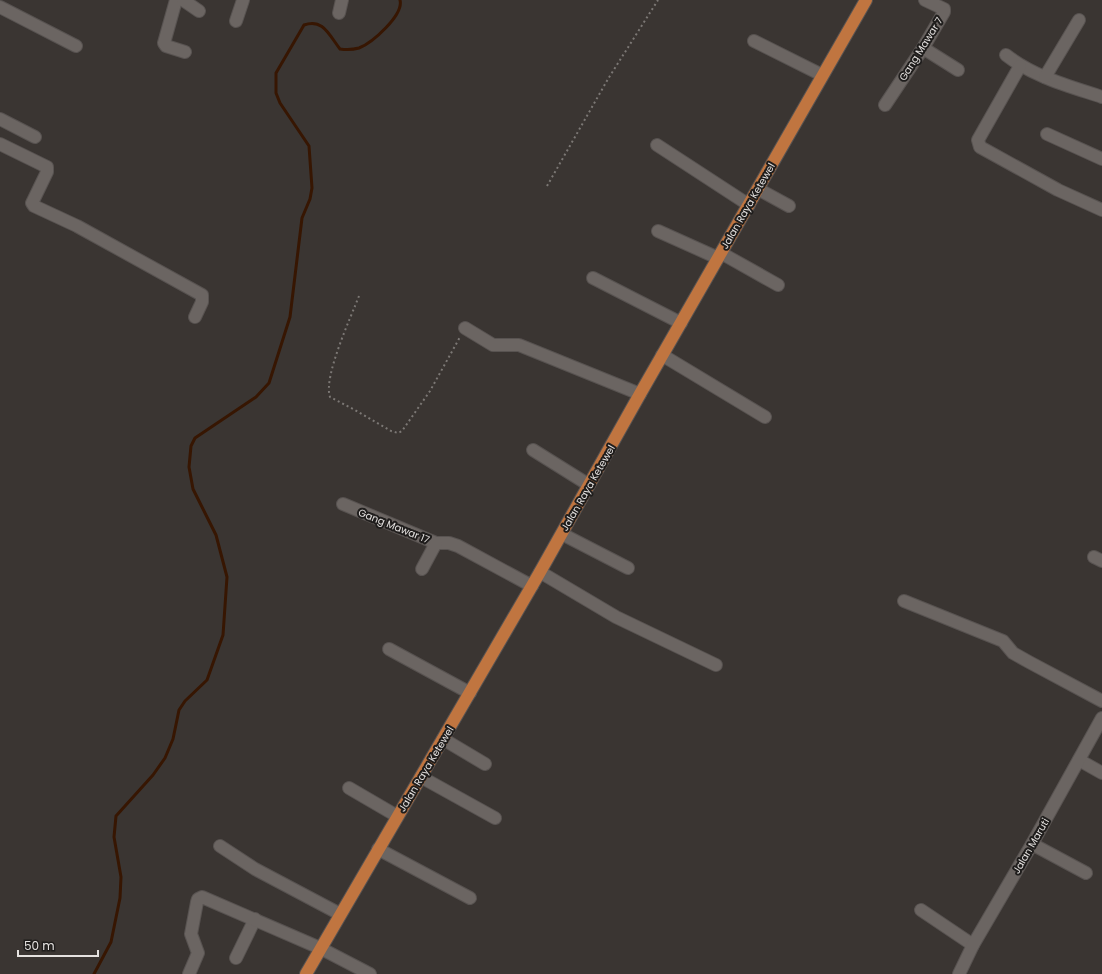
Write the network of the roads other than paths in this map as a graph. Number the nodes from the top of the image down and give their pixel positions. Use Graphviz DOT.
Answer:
graph roads {
  1 [pos="176,0"];
  2 [pos="182,0"];
  3 [pos="243,0"];
  4 [pos="342,0"];
  5 [pos="866,0"];
  6 [pos="925,0"];
  7 [pos="0,7"];
  8 [pos="199,11"];
  9 [pos="339,13"];
  10 [pos="1079,20"];
  11 [pos="236,21"];
  12 [pos="754,41"];
  13 [pos="76,46"];
  14 [pos="923,48"];
  15 [pos="185,52"];
  16 [pos="1006,55"];
  17 [pos="1020,66"];
  18 [pos="958,70"];
  19 [pos="822,75"];
  20 [pos="1045,77"];
  21 [pos="1102,98"];
  22 [pos="885,105"];
  23 [pos="0,119"];
  24 [pos="1047,134"];
  25 [pos="35,136"];
  26 [pos="0,144"];
  27 [pos="657,145"];
  28 [pos="1102,159"];
  29 [pos="758,189"];
  30 [pos="749,205"];
  31 [pos="789,206"];
  32 [pos="1102,210"];
  33 [pos="658,231"];
  34 [pos="720,256"];
  35 [pos="593,278"];
  36 [pos="778,285"];
  37 [pos="195,317"];
  38 [pos="681,323"];
  39 [pos="465,328"];
  40 [pos="662,355"];
  41 [pos="640,394"];
  42 [pos="765,417"];
  43 [pos="533,450"];
  44 [pos="590,485"];
  45 [pos="343,504"];
  46 [pos="562,534"];
  47 [pos="436,543"];
  48 [pos="628,568"];
  49 [pos="422,569"];
  50 [pos="540,572"];
  51 [pos="532,586"];
  52 [pos="904,601"];
  53 [pos="389,649"];
  54 [pos="716,665"];
  55 [pos="470,693"];
  56 [pos="1102,701"];
  57 [pos="1102,718"];
  58 [pos="443,739"];
  59 [pos="1079,760"];
  60 [pos="485,764"];
  61 [pos="1102,773"];
  62 [pos="421,777"];
  63 [pos="348,788"];
  64 [pos="397,816"];
  65 [pos="495,818"];
  66 [pos="1032,844"];
  67 [pos="220,846"];
  68 [pos="378,849"];
  69 [pos="1086,874"];
  70 [pos="470,898"];
  71 [pos="921,910"];
  72 [pos="340,914"];
  73 [pos="255,919"];
  74 [pos="973,945"];
  75 [pos="320,948"];
  76 [pos="236,958"];
  77 [pos="189,974"];
  78 [pos="306,974"];
  79 [pos="370,974"];
  80 [pos="959,974"];
  1 -- 15 [label="street"];
  2 -- 8 [label="street"];
  3 -- 11 [label="street"];
  4 -- 9 [label="street"];
  5 -- 19 [label="main road, Jalan Raya Ketewel"];
  6 -- 14 [label="street, Gang Mawar 7"];
  7 -- 13 [label="street"];
  10 -- 20 [label="street"];
  12 -- 19 [label="street"];
  14 -- 18 [label="street"];
  14 -- 22 [label="street, Gang Mawar 7"];
  16 -- 17 [label="street"];
  17 -- 20 [label="street"];
  17 -- 32 [label="street"];
  19 -- 29 [label="main road, Jalan Raya Ketewel"];
  20 -- 21 [label="street"];
  23 -- 25 [label="street"];
  24 -- 28 [label="street"];
  26 -- 37 [label="street"];
  27 -- 30 [label="street"];
  29 -- 30 [label="main road, Jalan Raya Ketewel"];
  29 -- 31 [label="street"];
  30 -- 34 [label="main road, Jalan Raya Ketewel"];
  33 -- 34 [label="street"];
  34 -- 36 [label="street"];
  34 -- 38 [label="main road, Jalan Raya Ketewel"];
  35 -- 38 [label="street"];
  38 -- 40 [label="main road, Jalan Raya Ketewel"];
  39 -- 41 [label="street"];
  40 -- 41 [label="main road, Jalan Raya Ketewel"];
  40 -- 42 [label="street"];
  41 -- 44 [label="main road, Jalan Raya Ketewel"];
  43 -- 44 [label="street"];
  44 -- 46 [label="main road, Jalan Raya Ketewel"];
  45 -- 47 [label="street, Gang Mawar 17"];
  46 -- 48 [label="street"];
  46 -- 50 [label="main road, Jalan Raya Ketewel"];
  47 -- 49 [label="street"];
  47 -- 51 [label="street, Gang Mawar 17"];
  50 -- 51 [label="main road, Jalan Raya Ketewel"];
  50 -- 54 [label="street"];
  51 -- 55 [label="main road, Jalan Raya Ketewel"];
  52 -- 56 [label="street"];
  53 -- 55 [label="street"];
  55 -- 58 [label="main road, Jalan Raya Ketewel"];
  57 -- 59 [label="street, Jalan Maruti"];
  58 -- 60 [label="street"];
  58 -- 62 [label="main road, Jalan Raya Ketewel"];
  59 -- 61 [label="street"];
  59 -- 66 [label="street, Jalan Maruti"];
  62 -- 64 [label="main road, Jalan Raya Ketewel"];
  62 -- 65 [label="street"];
  63 -- 64 [label="street"];
  64 -- 68 [label="main road, Jalan Raya Ketewel"];
  66 -- 69 [label="street"];
  66 -- 74 [label="street, Jalan Maruti"];
  67 -- 72 [label="street"];
  68 -- 70 [label="street"];
  68 -- 72 [label="main road, Jalan Raya Ketewel"];
  71 -- 74 [label="street"];
  72 -- 75 [label="main road, Jalan Raya Ketewel"];
  73 -- 75 [label="street"];
  73 -- 76 [label="street"];
  73 -- 77 [label="street"];
  74 -- 80 [label="street, Jalan Maruti"];
  75 -- 78 [label="main road, Jalan Raya Ketewel"];
  75 -- 79 [label="street"];
}
